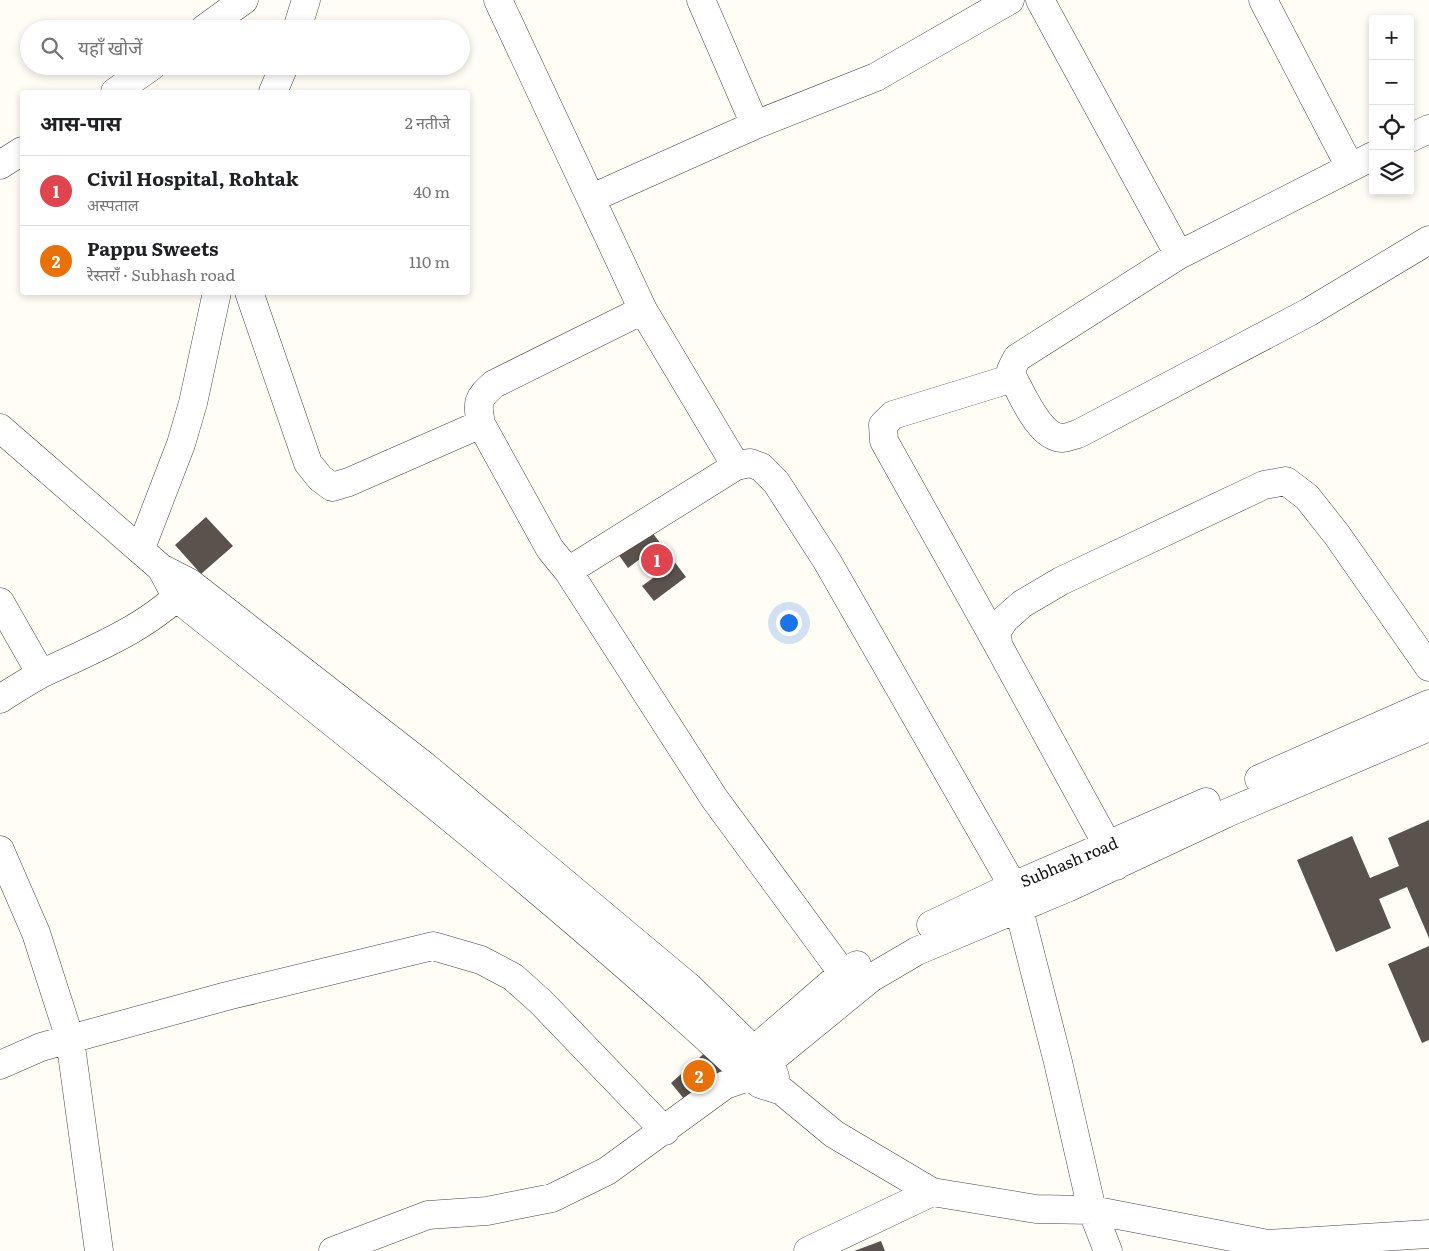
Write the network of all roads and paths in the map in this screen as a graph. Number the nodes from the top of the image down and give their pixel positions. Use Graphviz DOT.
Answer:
graph roads {
  1 [pos="244,0"];
  2 [pos="306,0"];
  3 [pos="701,0"];
  4 [pos="1010,0"];
  5 [pos="1040,0"];
  6 [pos="1263,0"];
  7 [pos="505,2"];
  8 [pos="216,20"];
  9 [pos="299,20"];
  10 [pos="139,75"];
  11 [pos="280,75"];
  12 [pos="118,90"];
  13 [pos="274,90"];
  14 [pos="755,125"];
  15 [pos="1429,128"];
  16 [pos="1414,136"];
  17 [pos="20,152"];
  18 [pos="1362,162"];
  19 [pos="0,165"];
  20 [pos="592,198"];
  21 [pos="1429,240"];
  22 [pos="1179,255"];
  23 [pos="216,295"];
  24 [pos="250,295"];
  25 [pos="643,310"];
  26 [pos="1013,378"];
  27 [pos="480,424"];
  28 [pos="0,428"];
  29 [pos="736,466"];
  30 [pos="141,548"];
  31 [pos="568,571"];
  32 [pos="184,590"];
  33 [pos="0,602"];
  34 [pos="998,645"];
  35 [pos="1429,667"];
  36 [pos="41,674"];
  37 [pos="0,699"];
  38 [pos="1429,704"];
  39 [pos="1429,727"];
  40 [pos="1222,805"];
  41 [pos="0,850"];
  42 [pos="1112,856"];
  43 [pos="1017,897"];
  44 [pos="849,982"];
  45 [pos="70,1039"];
  46 [pos="0,1065"];
  47 [pos="746,1068"];
  48 [pos="665,1130"];
  49 [pos="932,1192"];
  50 [pos="1092,1210"];
  51 [pos="1429,1234"];
  52 [pos="1259,1248"];
  53 [pos="99,1251"];
  54 [pos="333,1251"];
  55 [pos="808,1251"];
  56 [pos="1108,1251"];
  1 -- 8 [label="street"];
  2 -- 9 [label="street"];
  3 -- 14 [label="street"];
  4 -- 14 [label="street"];
  5 -- 22 [label="street"];
  6 -- 18 [label="street"];
  7 -- 20 [label="street"];
  10 -- 12 [label="street"];
  11 -- 13 [label="street"];
  14 -- 20 [label="street"];
  15 -- 16 [label="street"];
  17 -- 19 [label="street"];
  18 -- 22 [label="street"];
  20 -- 25 [label="street"];
  21 -- 26 [label="street"];
  22 -- 26 [label="street"];
  23 -- 30 [label="street"];
  24 -- 27 [label="street"];
  25 -- 27 [label="street"];
  25 -- 29 [label="street"];
  26 -- 34 [label="street"];
  27 -- 31 [label="street"];
  28 -- 30 [label="street"];
  29 -- 31 [label="street"];
  29 -- 43 [label="street"];
  30 -- 32 [label="street"];
  31 -- 44 [label="street"];
  32 -- 36 [label="street"];
  32 -- 47 [label="street"];
  33 -- 36 [label="street"];
  34 -- 35 [label="street"];
  34 -- 42 [label="street"];
  36 -- 37 [label="street"];
  38 -- 40 [label="street, Subhash road"];
  39 -- 40 [label="street, Subhash road"];
  40 -- 42 [label="street, Subhash road"];
  41 -- 45 [label="street"];
  42 -- 43 [label="street, Subhash road"];
  43 -- 44 [label="street, Subhash road"];
  43 -- 50 [label="street"];
  44 -- 47 [label="street, Subhash road"];
  45 -- 46 [label="street"];
  45 -- 48 [label="street"];
  45 -- 53 [label="street"];
  47 -- 48 [label="street, Subhash road"];
  47 -- 49 [label="street"];
  48 -- 54 [label="street, Subhash road"];
  49 -- 50 [label="street"];
  49 -- 55 [label="street"];
  50 -- 52 [label="street"];
  50 -- 56 [label="street"];
  51 -- 52 [label="street"];
}
